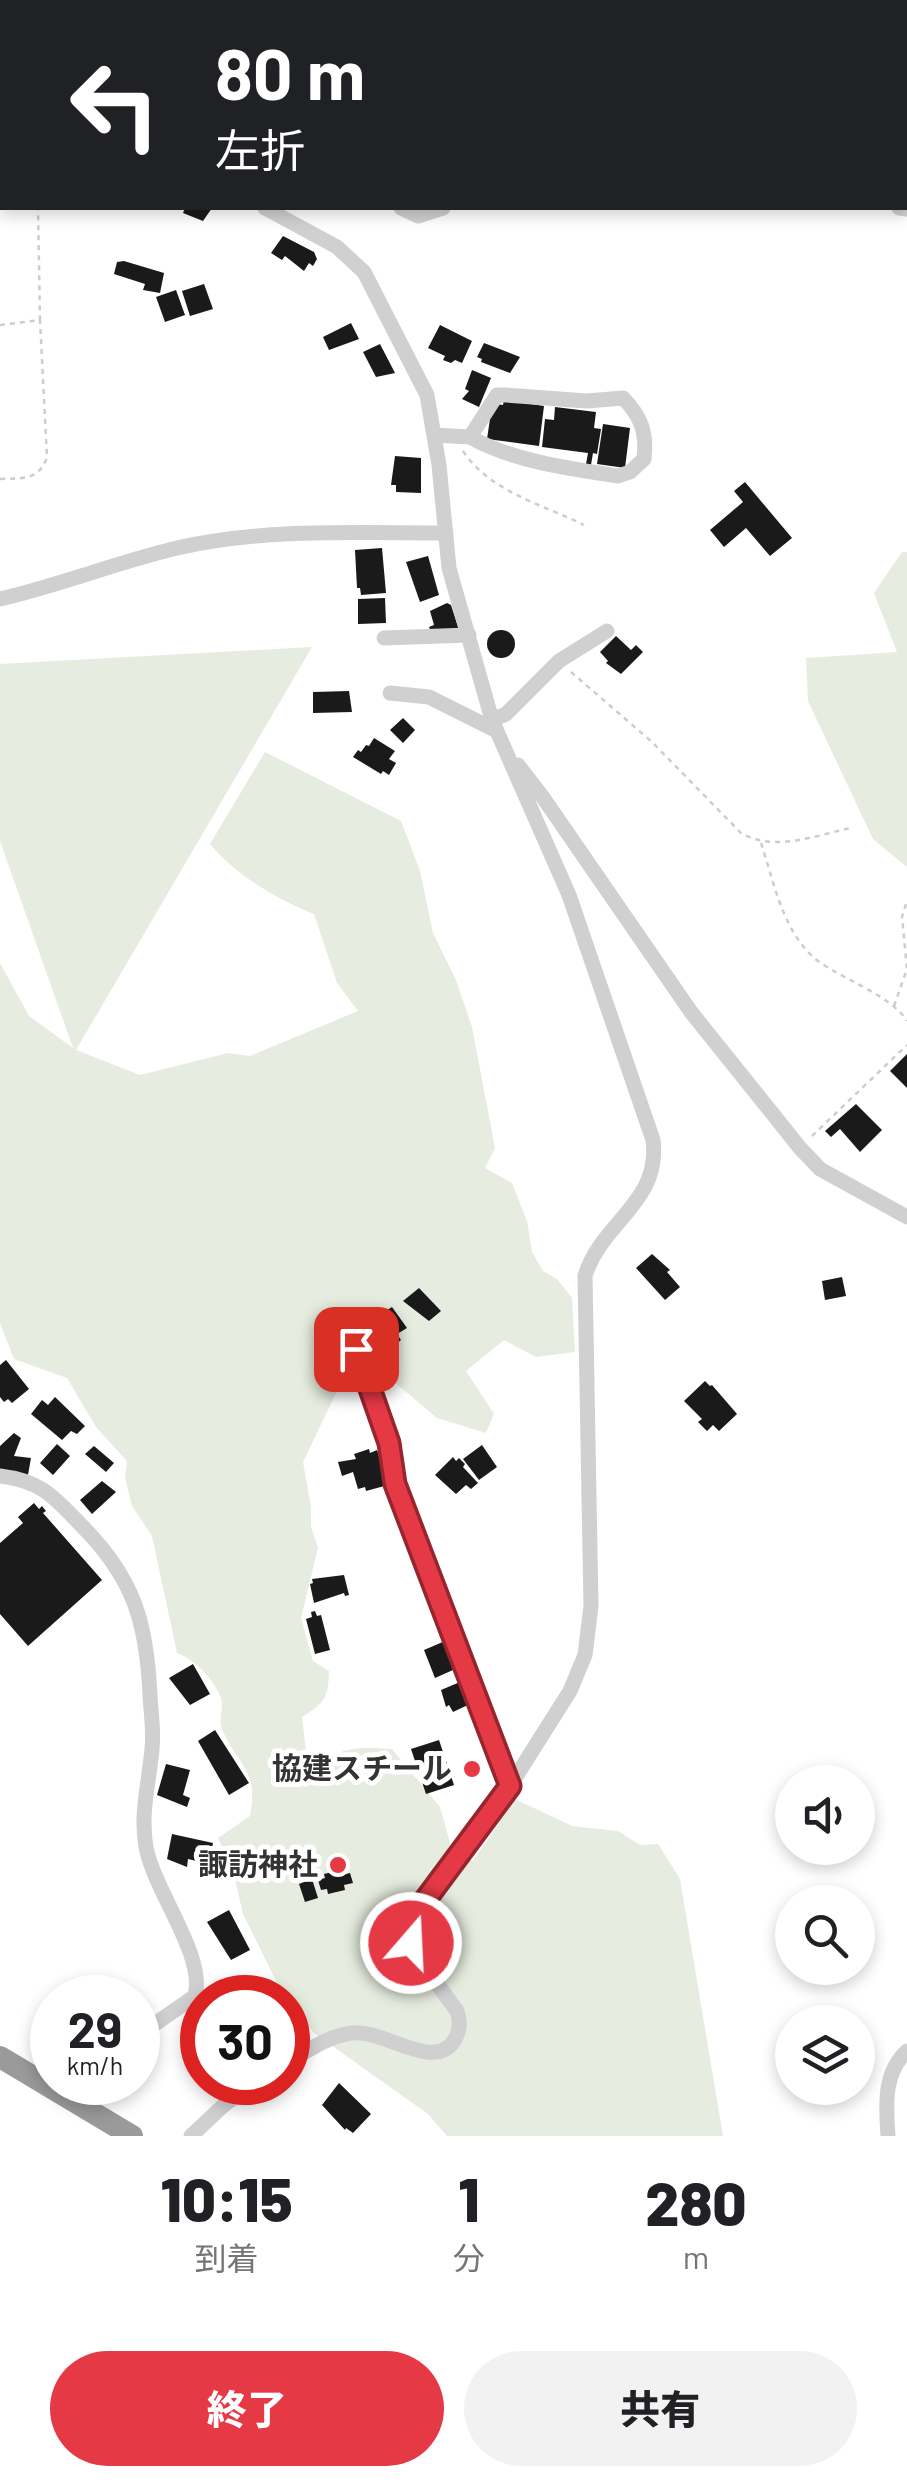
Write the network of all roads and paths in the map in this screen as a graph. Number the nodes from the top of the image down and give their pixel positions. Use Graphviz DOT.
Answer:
graph roads {
  1 [pos="38,210"];
  2 [pos="269,210"];
  3 [pos="407,210"];
  4 [pos="438,210"];
  5 [pos="40,320"];
  6 [pos="0,325"];
  7 [pos="434,435"];
  8 [pos="464,436"];
  9 [pos="0,479"];
  10 [pos="584,525"];
  11 [pos="446,533"];
  12 [pos="0,599"];
  13 [pos="607,631"];
  14 [pos="469,635"];
  15 [pos="384,638"];
  16 [pos="559,661"];
  17 [pos="390,693"];
  18 [pos="494,726"];
  19 [pos="506,750"];
  20 [pos="850,828"];
  21 [pos="761,842"];
  22 [pos="907,902"];
  23 [pos="894,1007"];
  24 [pos="907,1021"];
  25 [pos="907,1045"];
  26 [pos="800,1148"];
  27 [pos="907,1217"];
  28 [pos="356,1349"];
  29 [pos="0,1476"];
  30 [pos="510,1786"];
  31 [pos="160,2021"];
  32 [pos="310,2050"];
  33 [pos="907,2052"];
  34 [pos="0,2058"];
  35 [pos="30,2076"];
  36 [pos="78,2105"];
  37 [pos="224,2105"];
  38 [pos="132,2136"];
  39 [pos="191,2136"];
  40 [pos="888,2136"];
  1 -- 5 [label="path"];
  2 -- 7 [label="street"];
  3 -- 4 [label="street"];
  5 -- 6 [label="path"];
  5 -- 9 [label="path"];
  7 -- 8 [label="street"];
  7 -- 11 [label="street"];
  8 -- 8 [label="street"];
  8 -- 10 [label="path"];
  11 -- 12 [label="street"];
  11 -- 14 [label="street"];
  13 -- 16 [label="street"];
  14 -- 15 [label="street"];
  14 -- 18 [label="street"];
  16 -- 18 [label="street"];
  16 -- 21 [label="path"];
  17 -- 18 [label="street"];
  18 -- 19 [label="street"];
  19 -- 26 [label="street"];
  19 -- 30 [label="street"];
  20 -- 21 [label="path"];
  21 -- 23 [label="path"];
  22 -- 23 [label="path"];
  23 -- 24 [label="path"];
  25 -- 26 [label="path"];
  26 -- 27 [label="street"];
  28 -- 30 [label="street"];
  29 -- 31 [label="street"];
  30 -- 32 [label="street"];
  33 -- 40 [label="street"];
  34 -- 35 [label="highway"];
  36 -- 38 [label="highway"];
  37 -- 39 [label="street"];
}
